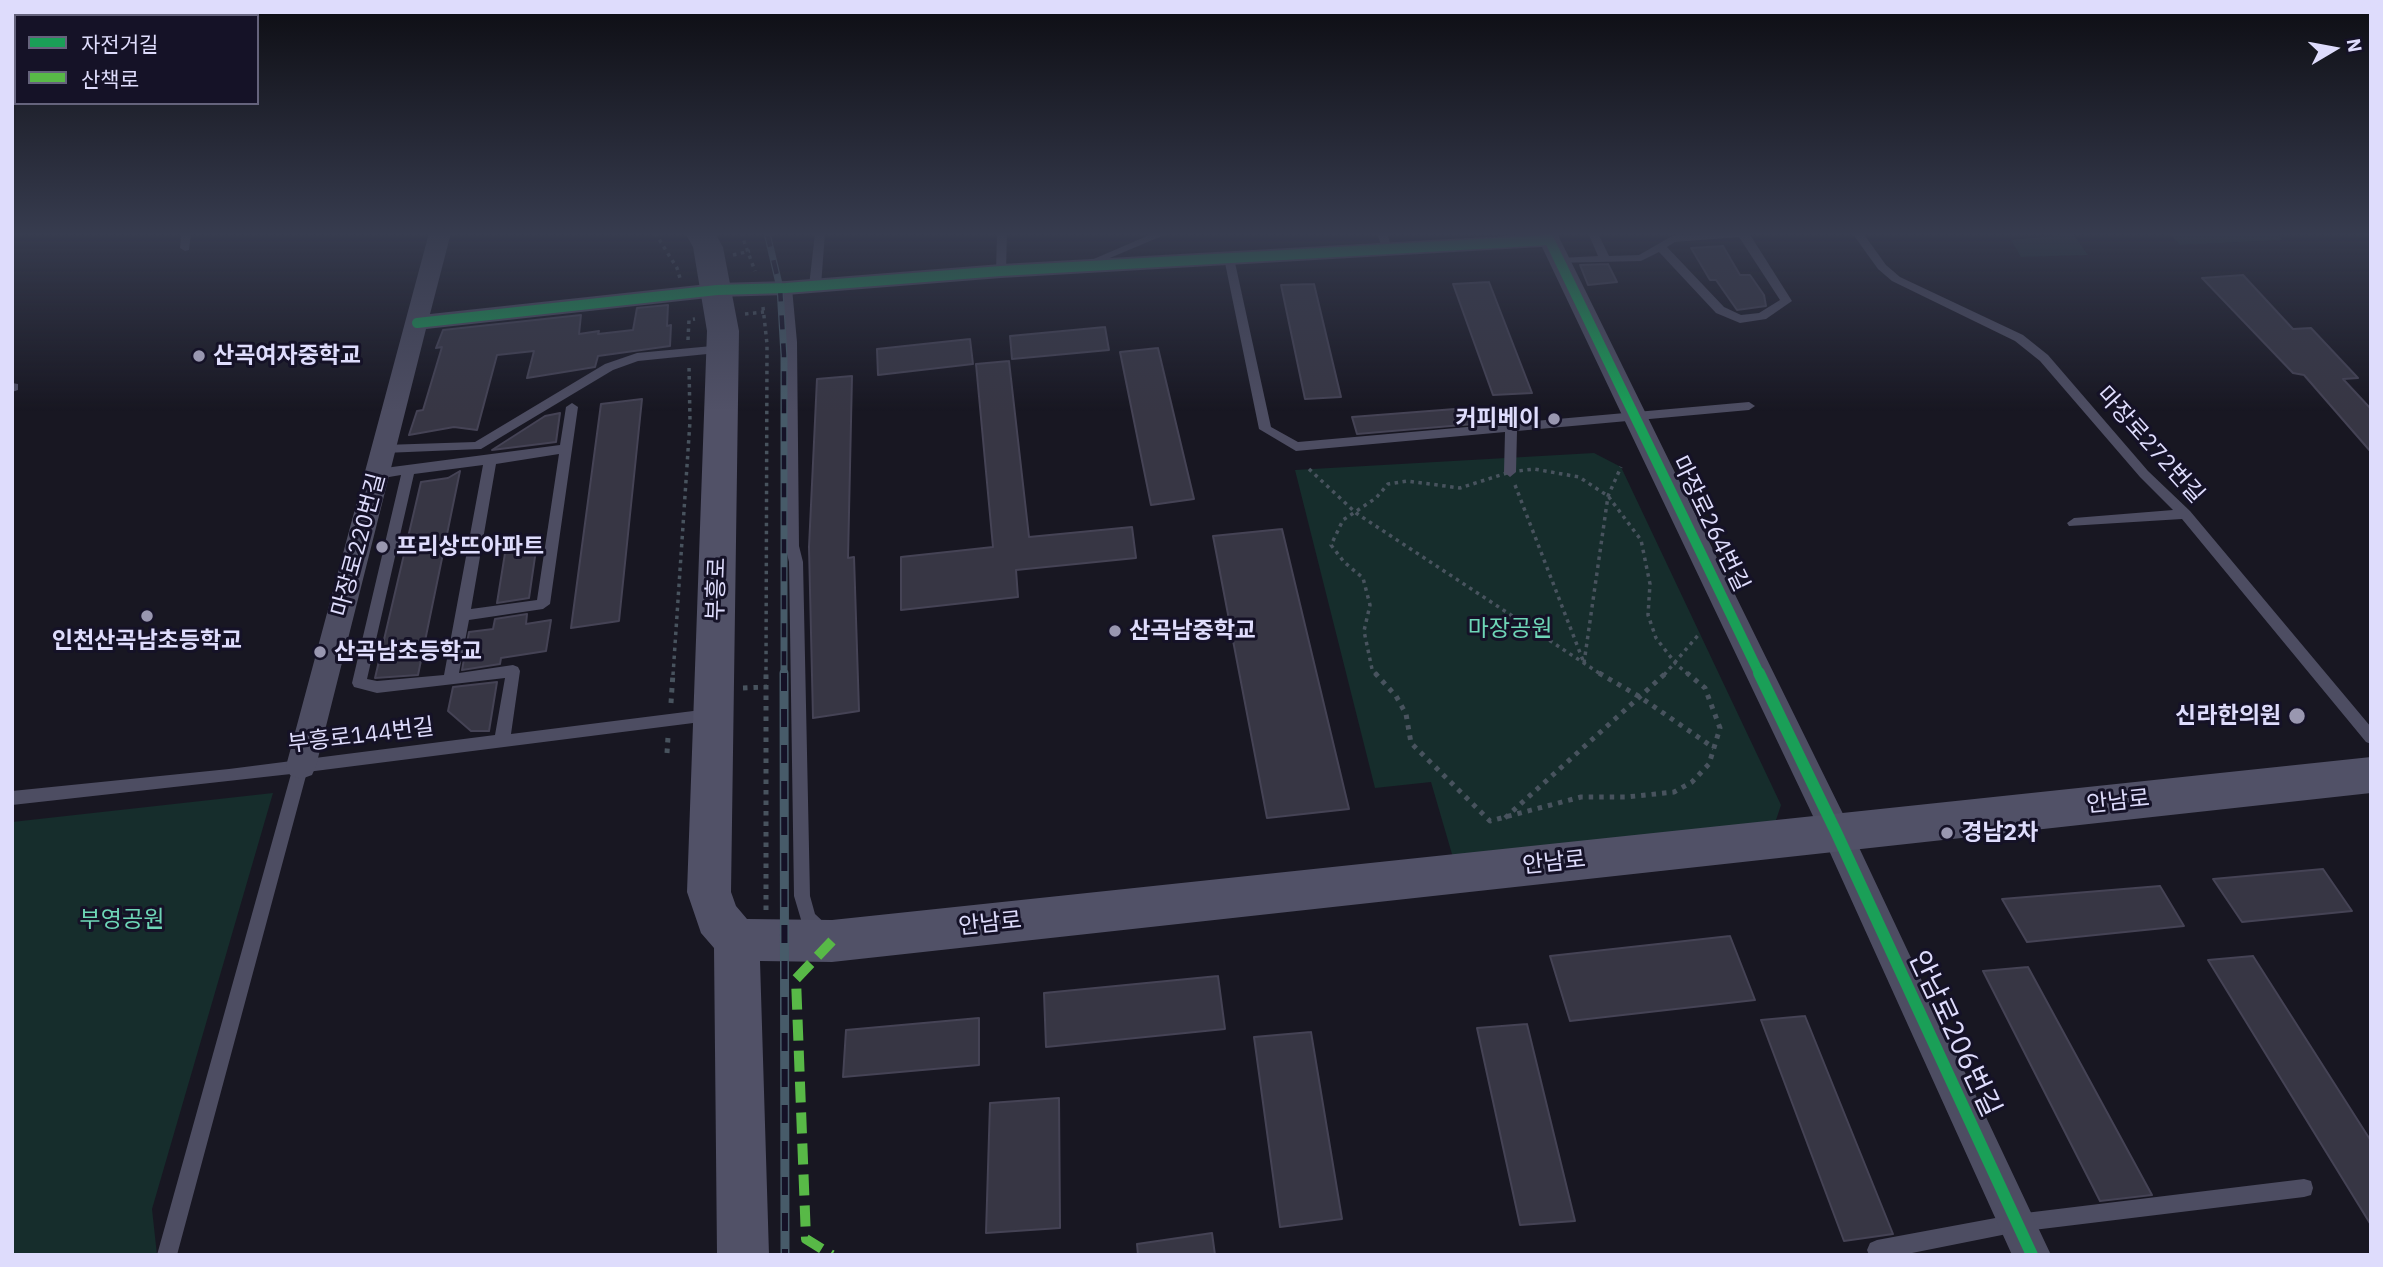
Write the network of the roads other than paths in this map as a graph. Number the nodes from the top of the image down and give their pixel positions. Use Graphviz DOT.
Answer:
graph roads {
  1 [pos="425,292"];
  2 [pos="698,292"];
  3 [pos="717,292"];
  4 [pos="786,292"];
  5 [pos="1236,292"];
  6 [pos="1574,292"];
  7 [pos="1703,292"];
  8 [pos="1780,292"];
  9 [pos="1923,292"];
  10 [pos="417,323"];
  11 [pos="723,349"];
  12 [pos="572,407"];
  13 [pos="1749,407"];
  14 [pos="1636,419"];
  15 [pos="1511,429"];
  16 [pos="566,449"];
  17 [pos="490,460"];
  18 [pos="380,462"];
  19 [pos="409,470"];
  20 [pos="1510,472"];
  21 [pos="2185,514"];
  22 [pos="2074,523"];
  23 [pos="463,616"];
  24 [pos="450,680"];
  25 [pos="715,714"];
  26 [pos="2371,738"];
  27 [pos="502,741"];
  28 [pos="301,766"];
  29 [pos="2371,775"];
  30 [pos="12,798"];
  31 [pos="1836,832"];
  32 [pos="752,939"];
  33 [pos="832,941"];
  34 [pos="2304,1188"];
  35 [pos="2017,1223"];
  36 [pos="1877,1250"];
  37 [pos="167,1255"];
  38 [pos="743,1255"];
  39 [pos="2032,1255"];
  1 -- 10 [label="street, 마장로220번길"];
  2 -- 10 [label="street"];
  3 -- 11 [label="main road, 부흥로"];
  4 -- 33 [label="lane"];
  5 -- 15 [label="lane"];
  6 -- 14 [label="street, 마장로264번길"];
  7 -- 8 [label="lane"];
  9 -- 21 [label="lane, 마장로272번길"];
  10 -- 18 [label="street, 마장로220번길"];
  11 -- 18 [label="lane"];
  11 -- 25 [label="main road, 부흥로"];
  12 -- 16 [label="lane"];
  13 -- 14 [label="lane"];
  14 -- 15 [label="lane"];
  14 -- 31 [label="street, 마장로264번길"];
  15 -- 20 [label="lane"];
  16 -- 17 [label="lane"];
  16 -- 23 [label="lane"];
  17 -- 19 [label="lane"];
  17 -- 23 [label="lane"];
  18 -- 19 [label="lane"];
  18 -- 28 [label="street, 마장로220번길"];
  19 -- 24 [label="lane"];
  21 -- 22 [label="lane"];
  21 -- 26 [label="lane, 마장로272번길"];
  23 -- 24 [label="lane"];
  24 -- 27 [label="lane"];
  25 -- 27 [label="lane, 부흥로144번길"];
  25 -- 32 [label="main road, 부흥로"];
  27 -- 28 [label="lane, 부흥로144번길"];
  28 -- 30 [label="lane, 부흥로144번길"];
  28 -- 37 [label="lane"];
  29 -- 31 [label="main road, 안남로"];
  31 -- 33 [label="main road, 안남로"];
  31 -- 35 [label="street, 안남로206번길"];
  32 -- 33 [label="main road, 안남로"];
  32 -- 38 [label="main road"];
  34 -- 35 [label="lane"];
  35 -- 36 [label="lane"];
  35 -- 39 [label="street, 안남로206번길"];
}
